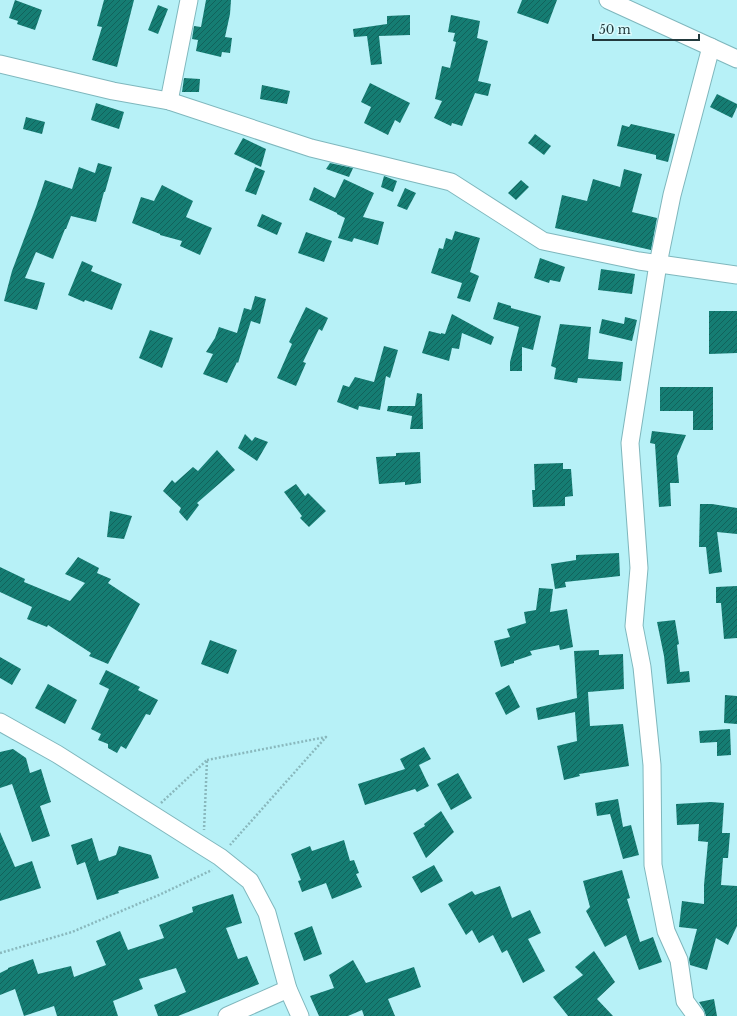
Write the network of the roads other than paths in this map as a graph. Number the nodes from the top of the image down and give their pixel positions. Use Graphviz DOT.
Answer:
graph roads {
  1 [pos="189,0"];
  2 [pos="608,0"];
  3 [pos="711,47"];
  4 [pos="737,59"];
  5 [pos="0,64"];
  6 [pos="169,101"];
  7 [pos="658,264"];
  8 [pos="737,275"];
  9 [pos="0,722"];
  10 [pos="288,989"];
  11 [pos="227,1016"];
  12 [pos="300,1016"];
  13 [pos="696,1016"];
  1 -- 6 [label="street"];
  2 -- 3 [label="street"];
  3 -- 4 [label="street"];
  3 -- 7 [label="street"];
  5 -- 6 [label="street"];
  6 -- 7 [label="street"];
  7 -- 8 [label="street"];
  7 -- 13 [label="street"];
  9 -- 10 [label="street"];
  10 -- 11 [label="street"];
  10 -- 12 [label="street"];
}
